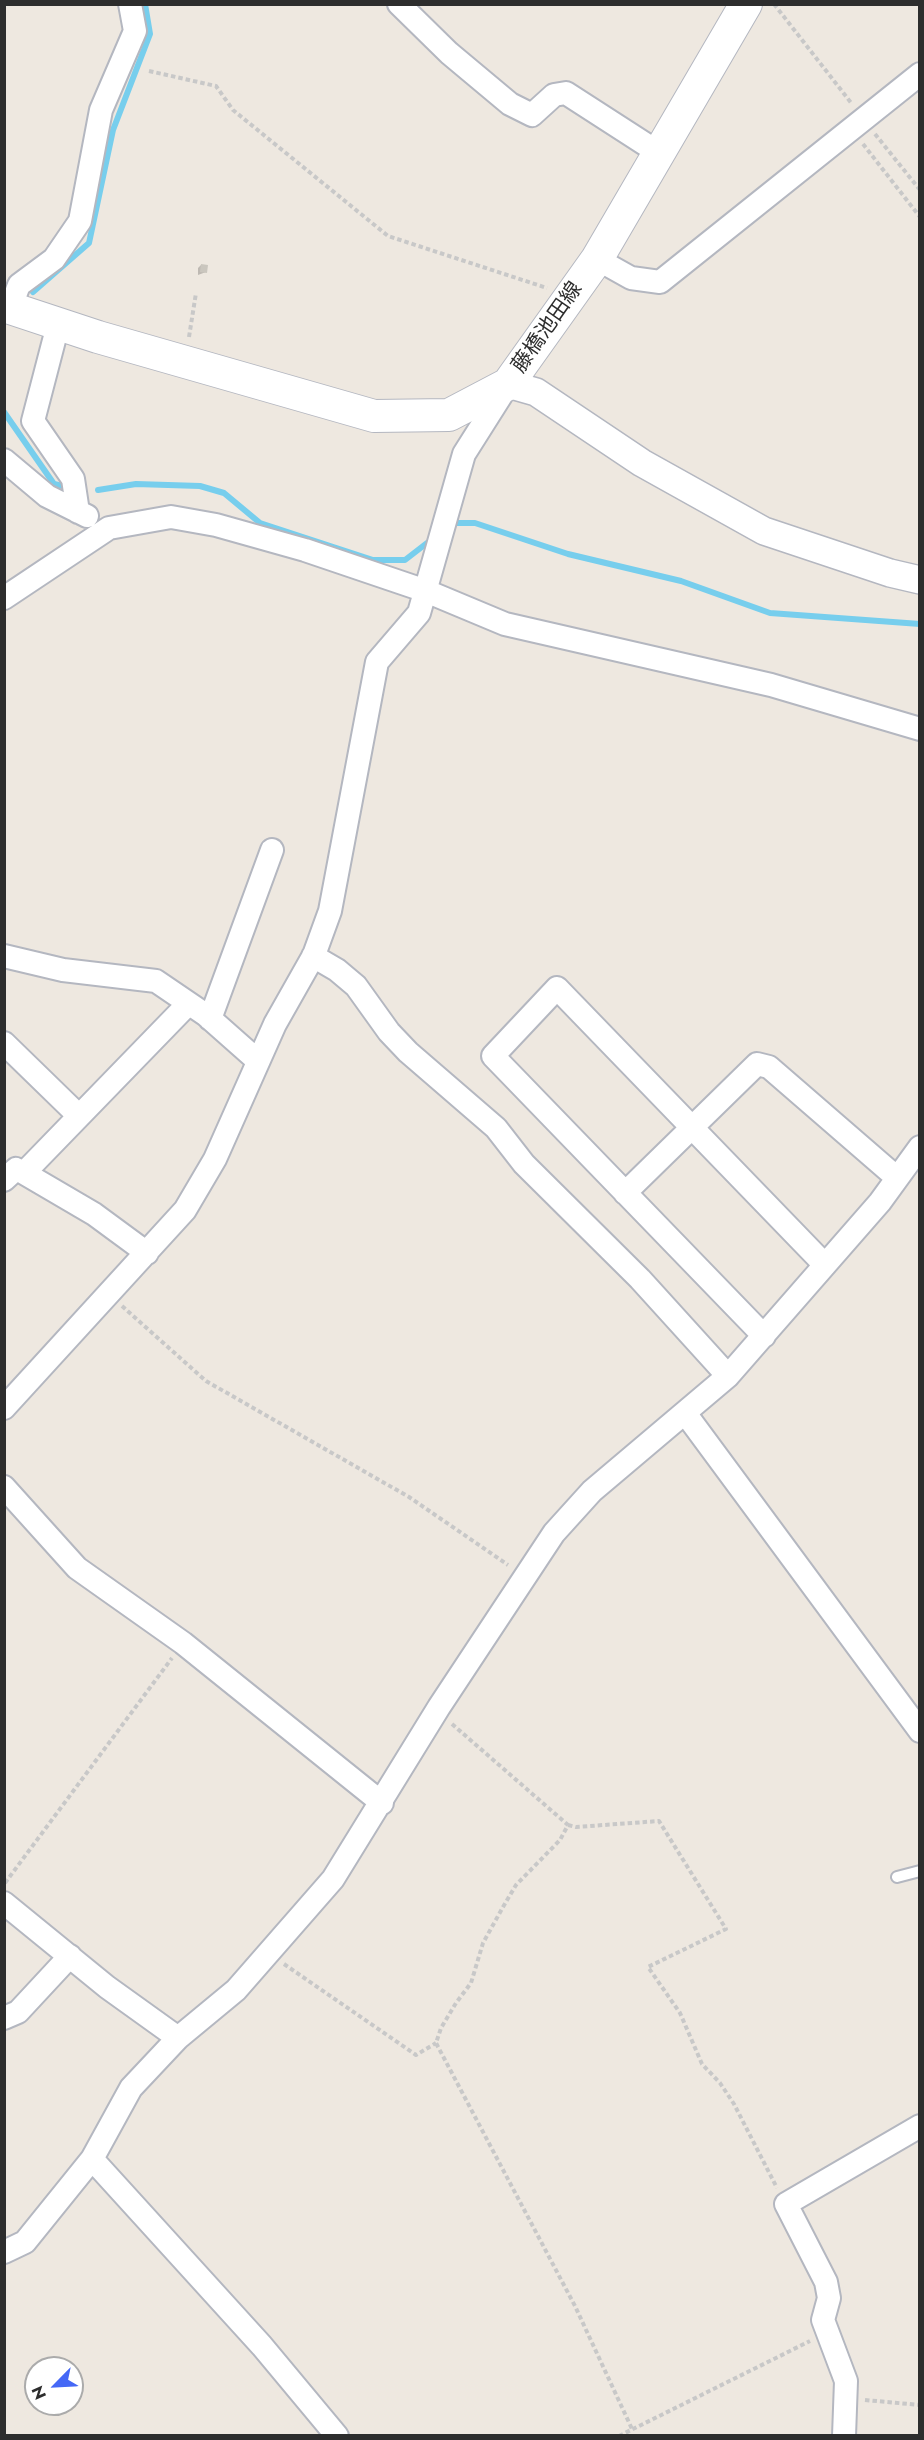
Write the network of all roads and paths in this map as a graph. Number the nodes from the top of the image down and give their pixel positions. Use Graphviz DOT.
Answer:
graph roads {
  1 [pos="130,4"];
  2 [pos="399,4"];
  3 [pos="746,4"];
  4 [pos="774,4"];
  5 [pos="149,71"];
  6 [pos="920,74"];
  7 [pos="856,123"];
  8 [pos="659,153"];
  9 [pos="920,190"];
  10 [pos="920,217"];
  11 [pos="597,259"];
  12 [pos="196,293"];
  13 [pos="571,296"];
  14 [pos="8,297"];
  15 [pos="58,325"];
  16 [pos="186,363"];
  17 [pos="508,384"];
  18 [pos="4,460"];
  19 [pos="78,512"];
  20 [pos="109,528"];
  21 [pos="920,580"];
  22 [pos="426,591"];
  23 [pos="4,598"];
  24 [pos="920,729"];
  25 [pos="272,850"];
  26 [pos="4,956"];
  27 [pos="313,957"];
  28 [pos="188,1004"];
  29 [pos="210,1019"];
  30 [pos="4,1043"];
  31 [pos="258,1060"];
  32 [pos="78,1115"];
  33 [pos="693,1128"];
  34 [pos="917,1156"];
  35 [pos="14,1176"];
  36 [pos="896,1177"];
  37 [pos="626,1192"];
  38 [pos="147,1253"];
  39 [pos="825,1265"];
  40 [pos="108,1294"];
  41 [pos="764,1336"];
  42 [pos="728,1376"];
  43 [pos="4,1408"];
  44 [pos="685,1413"];
  45 [pos="4,1487"];
  46 [pos="524,1575"];
  47 [pos="183,1643"];
  48 [pos="437,1711"];
  49 [pos="920,1731"];
  50 [pos="382,1803"];
  51 [pos="568,1825"];
  52 [pos="920,1871"];
  53 [pos="897,1877"];
  54 [pos="4,1883"];
  55 [pos="4,1903"];
  56 [pos="269,1952"];
  57 [pos="69,1956"];
  58 [pos="4,2018"];
  59 [pos="178,2038"];
  60 [pos="436,2043"];
  61 [pos="920,2126"];
  62 [pos="92,2159"];
  63 [pos="786,2204"];
  64 [pos="4,2252"];
  65 [pos="827,2333"];
  66 [pos="846,2398"];
  67 [pos="920,2405"];
  68 [pos="632,2429"];
  69 [pos="337,2436"];
  70 [pos="619,2436"];
  71 [pos="844,2436"];
  1 -- 14 [label="street"];
  2 -- 8 [label="street"];
  3 -- 8 [label="main road, 藤橋池田線"];
  4 -- 7 [label="path"];
  5 -- 13 [label="path"];
  6 -- 7 [label="street"];
  7 -- 9 [label="path"];
  7 -- 10 [label="path"];
  7 -- 11 [label="street"];
  8 -- 11 [label="main road, 藤橋池田線"];
  11 -- 13 [label="main road, 藤橋池田線"];
  12 -- 16 [label="path"];
  13 -- 17 [label="main road, 藤橋池田線"];
  14 -- 15 [label="main road, 藤橋池田線"];
  15 -- 16 [label="main road, 藤橋池田線"];
  15 -- 19 [label="street"];
  16 -- 17 [label="main road, 藤橋池田線"];
  17 -- 21 [label="street"];
  17 -- 22 [label="street"];
  18 -- 19 [label="street"];
  19 -- 20 [label="street"];
  20 -- 22 [label="street"];
  20 -- 23 [label="street"];
  22 -- 24 [label="street"];
  22 -- 27 [label="street"];
  25 -- 29 [label="street"];
  26 -- 28 [label="street"];
  27 -- 31 [label="street"];
  27 -- 42 [label="street"];
  28 -- 29 [label="street"];
  28 -- 32 [label="street"];
  29 -- 31 [label="street"];
  30 -- 32 [label="street"];
  31 -- 38 [label="street"];
  32 -- 35 [label="street"];
  33 -- 36 [label="street"];
  33 -- 37 [label="street"];
  33 -- 37 [label="street"];
  33 -- 39 [label="street"];
  34 -- 36 [label="street"];
  35 -- 38 [label="street"];
  36 -- 39 [label="street"];
  37 -- 41 [label="street"];
  38 -- 40 [label="street"];
  39 -- 41 [label="street"];
  40 -- 43 [label="street"];
  40 -- 46 [label="path"];
  41 -- 42 [label="street"];
  42 -- 44 [label="street"];
  44 -- 46 [label="street"];
  44 -- 49 [label="street"];
  45 -- 47 [label="street"];
  46 -- 48 [label="street"];
  47 -- 50 [label="street"];
  47 -- 54 [label="path"];
  48 -- 50 [label="street"];
  48 -- 51 [label="path"];
  50 -- 56 [label="street"];
  51 -- 60 [label="path"];
  51 -- 63 [label="path"];
  52 -- 53 [label="lane"];
  55 -- 57 [label="street"];
  56 -- 59 [label="street"];
  56 -- 60 [label="path"];
  57 -- 58 [label="street"];
  57 -- 59 [label="street"];
  59 -- 62 [label="street"];
  60 -- 68 [label="path"];
  61 -- 63 [label="street"];
  62 -- 64 [label="street"];
  62 -- 69 [label="street"];
  63 -- 65 [label="street"];
  65 -- 66 [label="street"];
  65 -- 68 [label="path"];
  66 -- 67 [label="path"];
  66 -- 71 [label="street"];
  68 -- 70 [label="path"];
}
